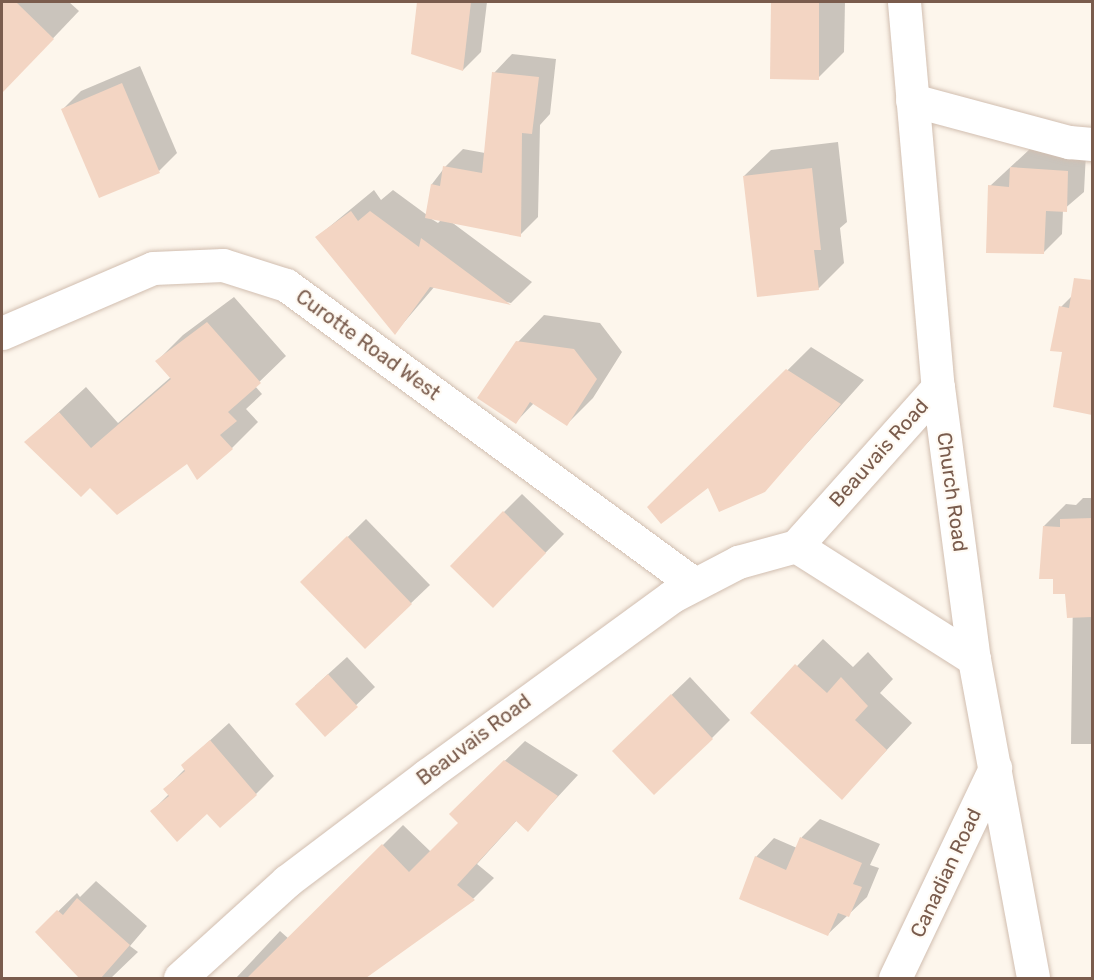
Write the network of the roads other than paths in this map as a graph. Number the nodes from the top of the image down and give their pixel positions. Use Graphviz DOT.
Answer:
graph roads {
  1 [pos="904,2"];
  2 [pos="912,100"];
  3 [pos="1092,144"];
  4 [pos="2,333"];
  5 [pos="938,387"];
  6 [pos="796,546"];
  7 [pos="693,583"];
  8 [pos="974,659"];
  9 [pos="995,768"];
  10 [pos="180,978"];
  11 [pos="895,978"];
  12 [pos="1033,978"];
  1 -- 2 [label="street, Church Road"];
  2 -- 3 [label="street"];
  2 -- 5 [label="street, Church Road"];
  4 -- 7 [label="street, Curotte Road West"];
  5 -- 6 [label="street, Beauvais Road"];
  5 -- 8 [label="street, Church Road"];
  6 -- 7 [label="street, Beauvais Road"];
  6 -- 8 [label="street"];
  7 -- 10 [label="street, Beauvais Road"];
  8 -- 9 [label="street, Church Road"];
  9 -- 11 [label="street, Canadian Road"];
  9 -- 12 [label="street, Church Road"];
}
